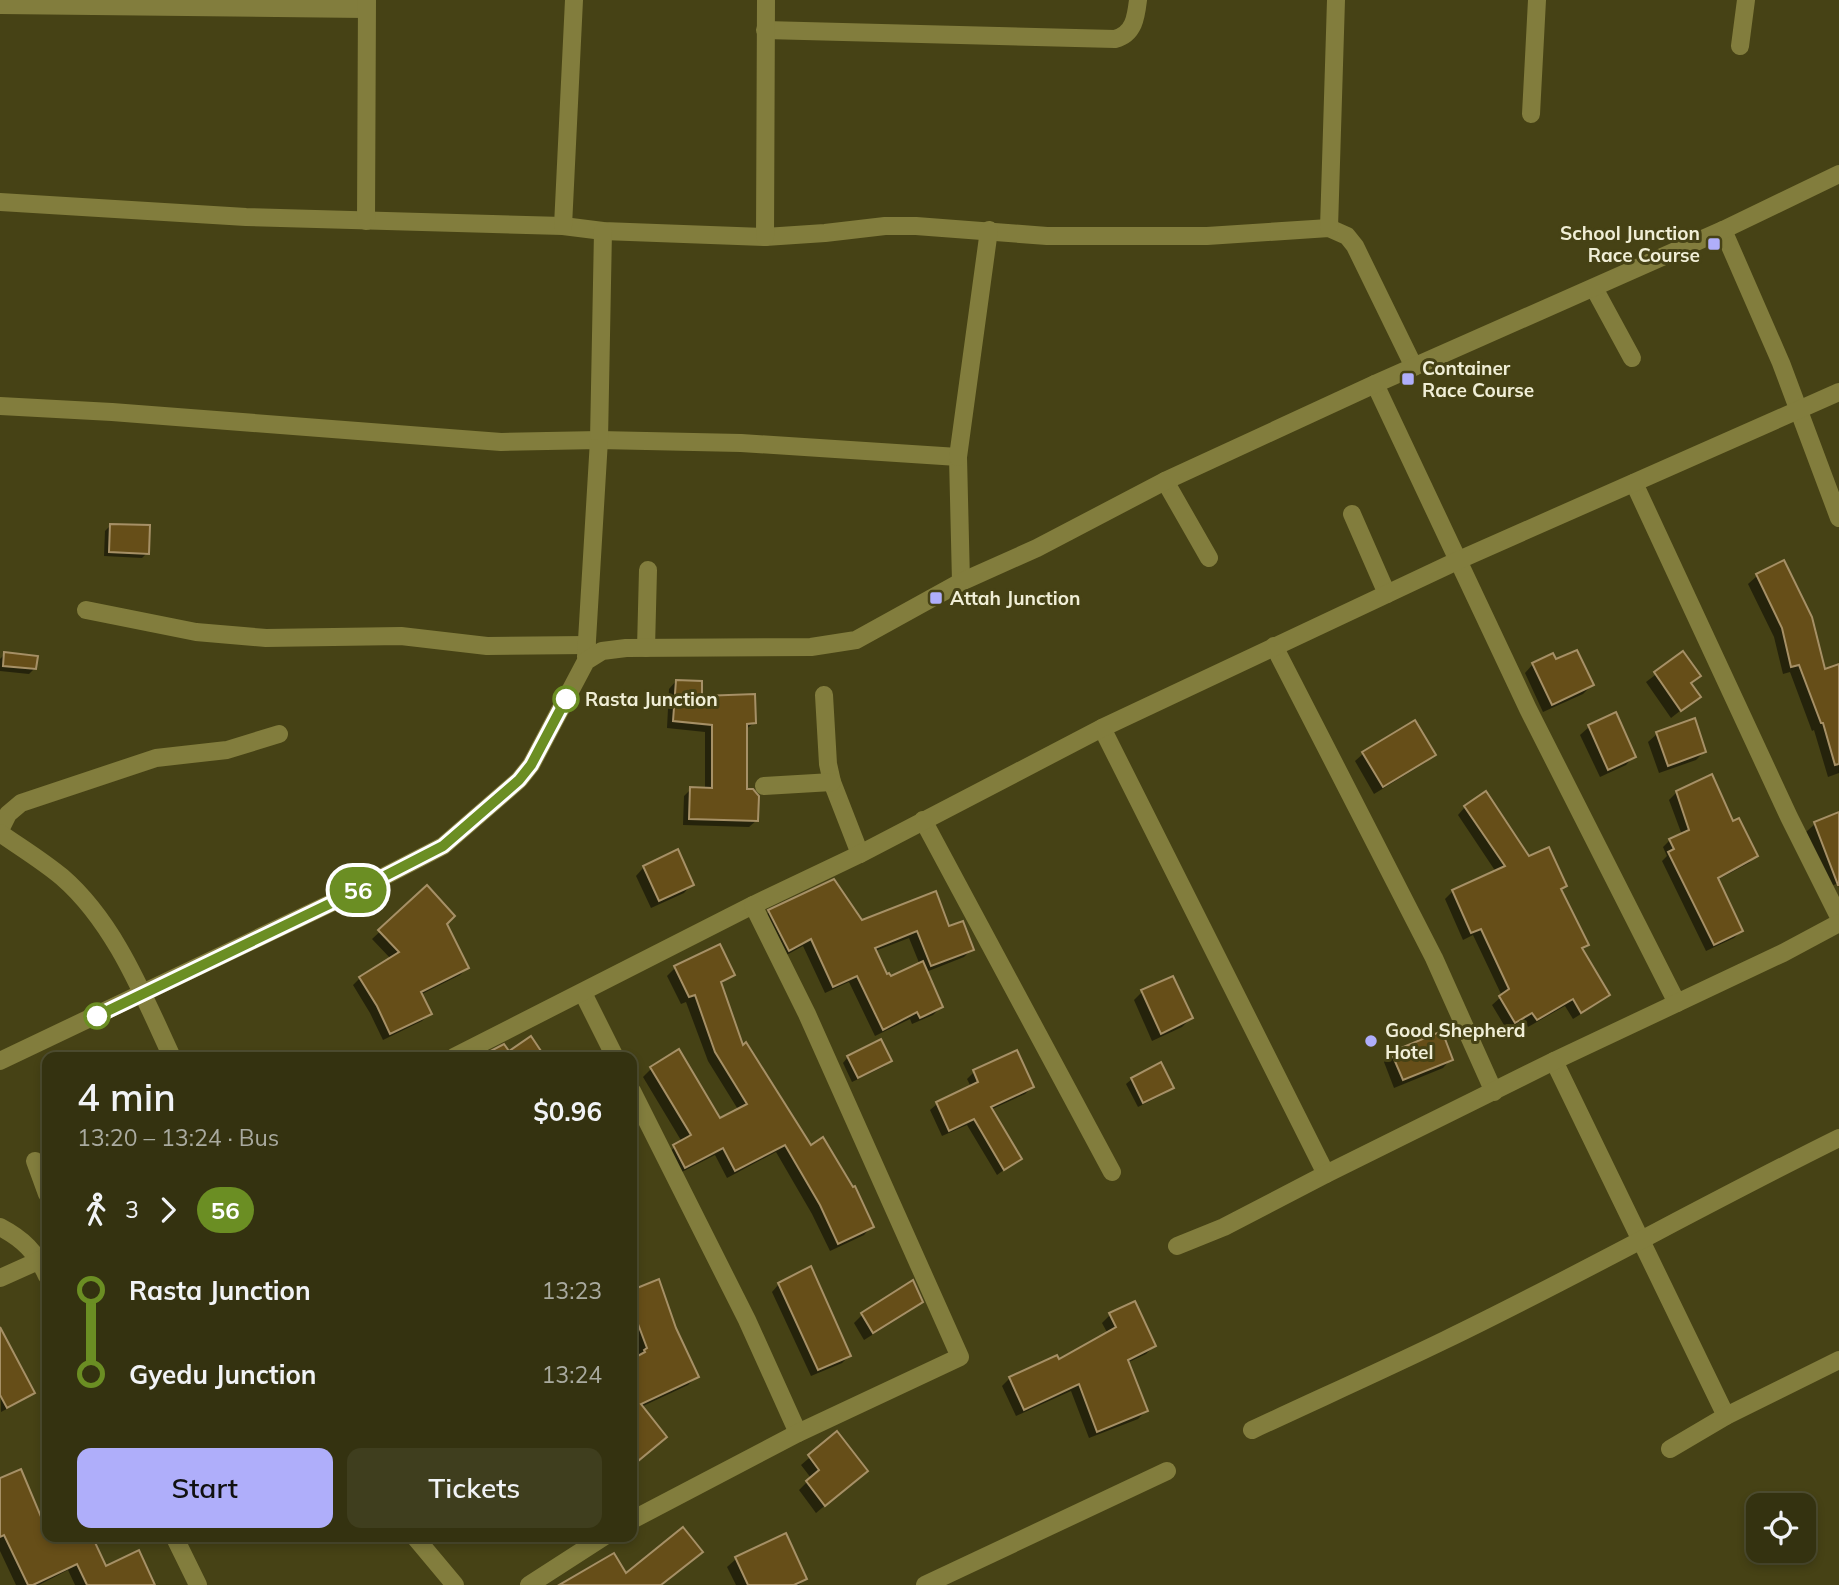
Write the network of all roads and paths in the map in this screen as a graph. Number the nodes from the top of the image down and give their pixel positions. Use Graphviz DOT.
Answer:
graph roads {
  1 [pos="574,0"];
  2 [pos="766,0"];
  3 [pos="1138,0"];
  4 [pos="1336,0"];
  5 [pos="1537,0"];
  6 [pos="1746,0"];
  7 [pos="367,4"];
  8 [pos="0,5"];
  9 [pos="765,30"];
  10 [pos="1740,46"];
  11 [pos="1531,114"];
  12 [pos="1839,174"];
  13 [pos="0,202"];
  14 [pos="366,221"];
  15 [pos="563,226"];
  16 [pos="1329,229"];
  17 [pos="989,230"];
  18 [pos="1723,230"];
  19 [pos="603,231"];
  20 [pos="765,237"];
  21 [pos="1594,288"];
  22 [pos="1632,358"];
  23 [pos="1414,367"];
  24 [pos="1375,384"];
  25 [pos="1839,393"];
  26 [pos="0,406"];
  27 [pos="1800,410"];
  28 [pos="600,440"];
  29 [pos="958,457"];
  30 [pos="1165,481"];
  31 [pos="1633,483"];
  32 [pos="1352,514"];
  33 [pos="1839,518"];
  34 [pos="1209,558"];
  35 [pos="1459,561"];
  36 [pos="648,570"];
  37 [pos="961,582"];
  38 [pos="1387,594"];
  39 [pos="86,610"];
  40 [pos="1274,646"];
  41 [pos="646,648"];
  42 [pos="587,653"];
  43 [pos="824,695"];
  44 [pos="1102,728"];
  45 [pos="279,734"];
  46 [pos="832,782"];
  47 [pos="764,786"];
  48 [pos="923,820"];
  49 [pos="0,831"];
  50 [pos="860,854"];
  51 [pos="752,905"];
  52 [pos="1839,917"];
  53 [pos="1839,923"];
  54 [pos="583,993"];
  55 [pos="143,995"];
  56 [pos="1677,1003"];
  57 [pos="170,1052"];
  58 [pos="463,1052"];
  59 [pos="612,1052"];
  60 [pos="0,1061"];
  61 [pos="1554,1061"];
  62 [pos="1494,1092"];
  63 [pos="637,1101"];
  64 [pos="1839,1138"];
  65 [pos="35,1161"];
  66 [pos="1112,1172"];
  67 [pos="1326,1174"];
  68 [pos="42,1180"];
  69 [pos="0,1227"];
  70 [pos="1640,1242"];
  71 [pos="1177,1246"];
  72 [pos="42,1261"];
  73 [pos="42,1265"];
  74 [pos="0,1278"];
  75 [pos="1839,1360"];
  76 [pos="1726,1416"];
  77 [pos="1252,1430"];
  78 [pos="797,1433"];
  79 [pos="1670,1449"];
  80 [pos="1167,1471"];
  81 [pos="637,1517"];
  82 [pos="177,1542"];
  83 [pos="419,1542"];
  84 [pos="597,1542"];
  85 [pos="451,1584"];
  86 [pos="198,1585"];
  87 [pos="529,1585"];
  88 [pos="925,1585"];
  1 -- 15 [label="street"];
  2 -- 9 [label="street"];
  3 -- 9 [label="street"];
  4 -- 16 [label="street"];
  5 -- 11 [label="street"];
  6 -- 10 [label="street"];
  7 -- 8 [label="street"];
  7 -- 14 [label="street"];
  9 -- 20 [label="street"];
  12 -- 18 [label="street"];
  13 -- 14 [label="street"];
  14 -- 15 [label="street"];
  15 -- 19 [label="street"];
  16 -- 17 [label="street"];
  16 -- 23 [label="street"];
  17 -- 20 [label="street"];
  17 -- 29 [label="street"];
  18 -- 21 [label="street"];
  18 -- 27 [label="street"];
  19 -- 20 [label="street"];
  19 -- 28 [label="street"];
  21 -- 22 [label="street"];
  21 -- 23 [label="street"];
  23 -- 24 [label="street"];
  24 -- 30 [label="street"];
  24 -- 35 [label="street"];
  25 -- 27 [label="street"];
  26 -- 28 [label="street"];
  27 -- 31 [label="street"];
  27 -- 33 [label="street"];
  28 -- 29 [label="street"];
  28 -- 42 [label="street"];
  29 -- 37 [label="street"];
  30 -- 34 [label="street"];
  30 -- 37 [label="street"];
  31 -- 35 [label="street"];
  31 -- 52 [label="street"];
  32 -- 38 [label="street"];
  35 -- 38 [label="street"];
  35 -- 56 [label="street"];
  36 -- 41 [label="street"];
  37 -- 41 [label="street"];
  38 -- 40 [label="street"];
  39 -- 42 [label="street"];
  40 -- 44 [label="street"];
  40 -- 62 [label="street"];
  41 -- 42 [label="street"];
  42 -- 55 [label="street"];
  43 -- 46 [label="street"];
  44 -- 48 [label="street"];
  44 -- 67 [label="street"];
  45 -- 49 [label="street"];
  46 -- 47 [label="street"];
  46 -- 50 [label="street"];
  48 -- 50 [label="street"];
  48 -- 66 [label="street"];
  49 -- 55 [label="street"];
  50 -- 51 [label="street"];
  51 -- 54 [label="street"];
  51 -- 78 [label="street"];
  53 -- 56 [label="street"];
  54 -- 58 [label="street"];
  54 -- 59 [label="street"];
  55 -- 57 [label="street"];
  55 -- 60 [label="street"];
  56 -- 61 [label="street"];
  61 -- 62 [label="street"];
  61 -- 70 [label="street"];
  62 -- 67 [label="street"];
  63 -- 78 [label="street"];
  64 -- 70 [label="street"];
  65 -- 68 [label="street"];
  67 -- 71 [label="street"];
  69 -- 72 [label="street"];
  70 -- 76 [label="street"];
  70 -- 77 [label="street"];
  73 -- 74 [label="street"];
  75 -- 76 [label="street"];
  76 -- 79 [label="street"];
  78 -- 81 [label="street"];
  80 -- 88 [label="street"];
  82 -- 86 [label="street"];
  83 -- 85 [label="street"];
  84 -- 87 [label="street"];
}
